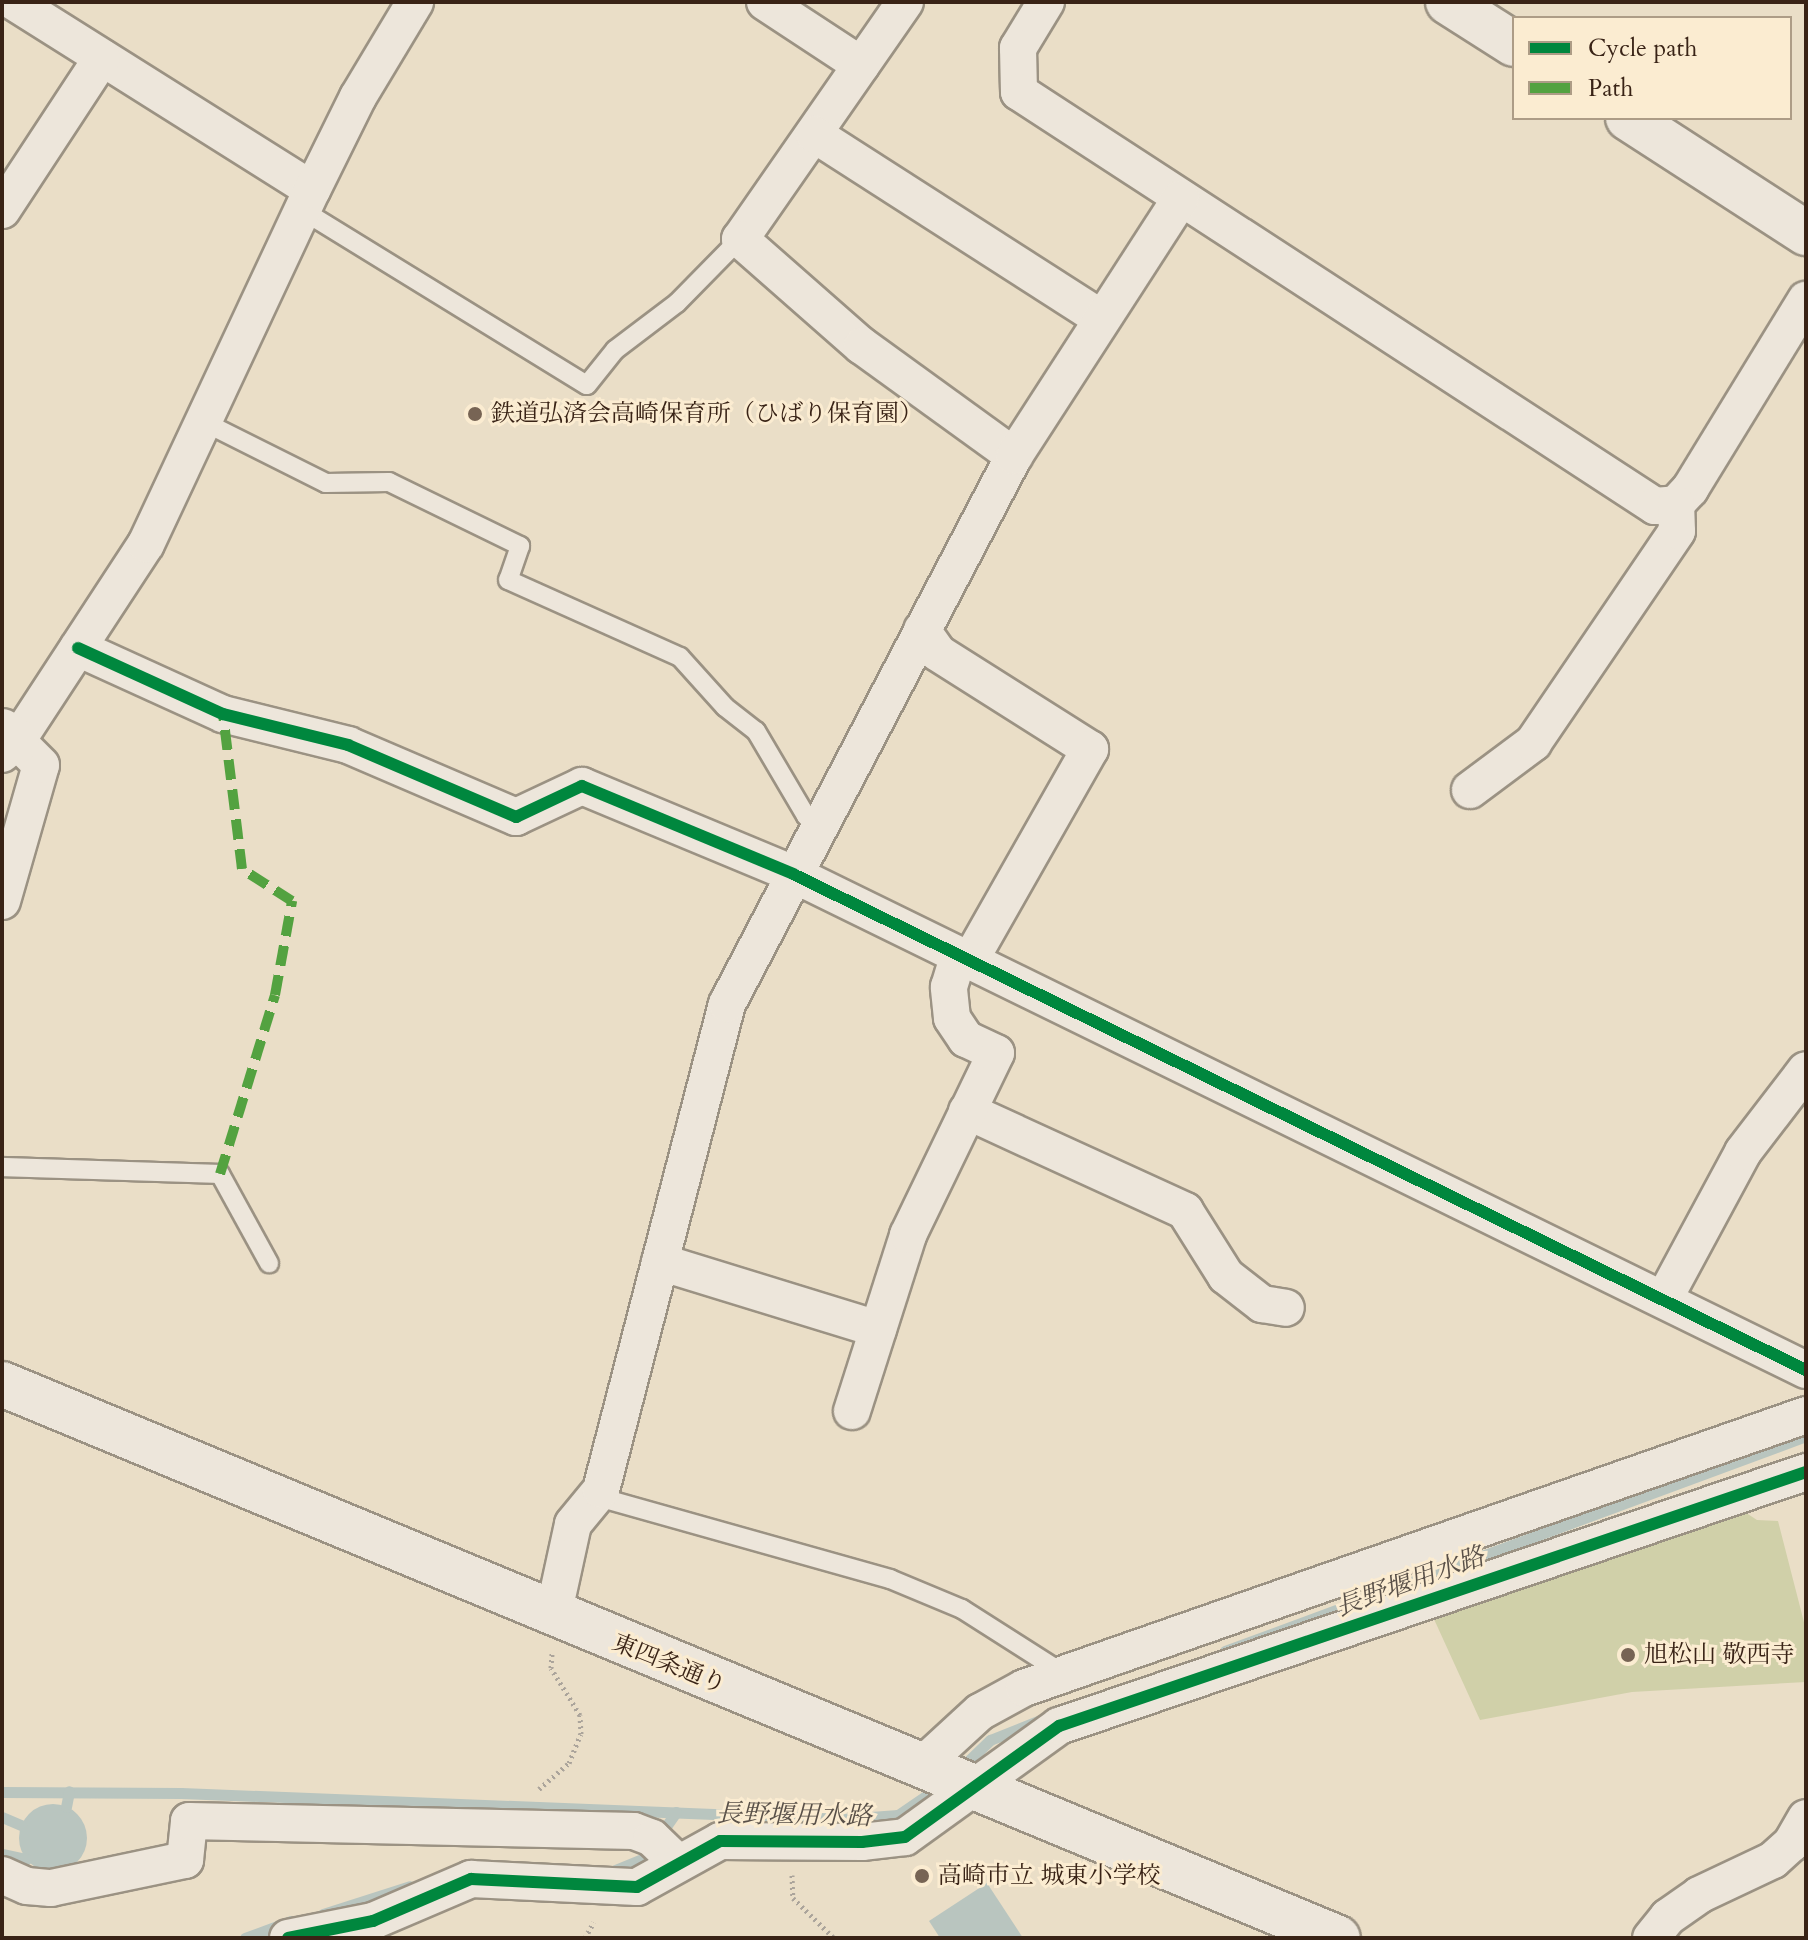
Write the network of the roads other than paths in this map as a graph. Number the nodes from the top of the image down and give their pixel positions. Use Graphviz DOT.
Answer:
graph roads {
  1 [pos="14,2"];
  2 [pos="415,2"];
  3 [pos="765,2"];
  4 [pos="905,2"];
  5 [pos="1046,2"];
  6 [pos="1448,2"];
  7 [pos="1512,43"];
  8 [pos="102,58"];
  9 [pos="861,65"];
  10 [pos="1631,120"];
  11 [pos="814,134"];
  12 [pos="1181,198"];
  13 [pos="307,200"];
  14 [pos="2,210"];
  15 [pos="1806,233"];
  16 [pos="740,239"];
  17 [pos="1806,300"];
  18 [pos="1102,319"];
  19 [pos="204,422"];
  20 [pos="1014,456"];
  21 [pos="1676,504"];
  22 [pos="922,630"];
  23 [pos="78,648"];
  24 [pos="7,742"];
  25 [pos="1470,790"];
  26 [pos="819,824"];
  27 [pos="793,874"];
  28 [pos="2,901"];
  29 [pos="963,960"];
  30 [pos="1806,1070"];
  31 [pos="967,1111"];
  32 [pos="2,1167"];
  33 [pos="660,1262"];
  34 [pos="269,1263"];
  35 [pos="1672,1284"];
  36 [pos="1286,1308"];
  37 [pos="878,1329"];
  38 [pos="1806,1370"];
  39 [pos="2,1384"];
  40 [pos="852,1411"];
  41 [pos="1806,1415"];
  42 [pos="1806,1472"];
  43 [pos="601,1490"];
  44 [pos="553,1616"];
  45 [pos="1064,1674"];
  46 [pos="921,1768"];
  47 [pos="969,1788"];
  48 [pos="1806,1818"];
  49 [pos="677,1862"];
  50 [pos="2,1875"];
  51 [pos="288,1938"];
  52 [pos="1338,1938"];
  53 [pos="1651,1938"];
  1 -- 8 [label="street"];
  2 -- 13 [label="street"];
  3 -- 9 [label="street"];
  4 -- 9 [label="street"];
  5 -- 12 [label="street"];
  6 -- 7 [label="street"];
  8 -- 13 [label="street"];
  8 -- 14 [label="street"];
  9 -- 11 [label="street"];
  10 -- 15 [label="street"];
  11 -- 16 [label="street"];
  11 -- 18 [label="street"];
  12 -- 18 [label="street"];
  12 -- 21 [label="street"];
  13 -- 16 [label="lane"];
  13 -- 19 [label="street"];
  16 -- 20 [label="street"];
  17 -- 21 [label="street"];
  18 -- 20 [label="street"];
  19 -- 23 [label="street"];
  19 -- 26 [label="lane"];
  20 -- 22 [label="street"];
  21 -- 25 [label="street"];
  22 -- 26 [label="street"];
  22 -- 29 [label="street"];
  23 -- 24 [label="street"];
  23 -- 27 [label="street"];
  24 -- 28 [label="street"];
  26 -- 27 [label="street"];
  27 -- 29 [label="street"];
  27 -- 33 [label="street"];
  29 -- 31 [label="street"];
  29 -- 38 [label="street"];
  30 -- 35 [label="street"];
  31 -- 36 [label="street"];
  31 -- 37 [label="street"];
  32 -- 34 [label="lane"];
  33 -- 37 [label="street"];
  33 -- 43 [label="street"];
  37 -- 40 [label="street"];
  39 -- 44 [label="street, 東四条通り"];
  41 -- 45 [label="street"];
  42 -- 47 [label="street"];
  43 -- 44 [label="street"];
  43 -- 45 [label="lane"];
  44 -- 46 [label="street, 東四条通り"];
  45 -- 46 [label="street"];
  46 -- 47 [label="street, 東四条通り"];
  47 -- 49 [label="street"];
  47 -- 52 [label="street, 東四条通り"];
  48 -- 53 [label="street"];
  49 -- 50 [label="street"];
  49 -- 51 [label="street"];
}
